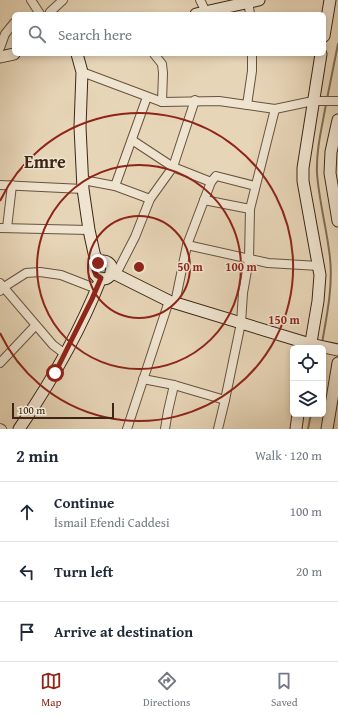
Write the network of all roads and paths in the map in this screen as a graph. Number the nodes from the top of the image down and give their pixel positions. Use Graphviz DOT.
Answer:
graph roads {
  1 [pos="30,0"];
  2 [pos="63,0"];
  3 [pos="200,0"];
  4 [pos="330,0"];
  5 [pos="252,1"];
  6 [pos="39,12"];
  7 [pos="49,12"];
  8 [pos="201,12"];
  9 [pos="205,12"];
  10 [pos="250,12"];
  11 [pos="326,24"];
  12 [pos="0,26"];
  13 [pos="12,26"];
  14 [pos="6,34"];
  15 [pos="0,48"];
  16 [pos="12,54"];
  17 [pos="78,56"];
  18 [pos="156,56"];
  19 [pos="252,56"];
  20 [pos="321,56"];
  21 [pos="0,57"];
  22 [pos="82,72"];
  23 [pos="147,97"];
  24 [pos="195,100"];
  25 [pos="316,101"];
  26 [pos="336,101"];
  27 [pos="162,102"];
  28 [pos="247,105"];
  29 [pos="275,109"];
  30 [pos="338,120"];
  31 [pos="132,140"];
  32 [pos="173,167"];
  33 [pos="211,182"];
  34 [pos="83,184"];
  35 [pos="0,185"];
  36 [pos="12,185"];
  37 [pos="115,186"];
  38 [pos="255,186"];
  39 [pos="150,199"];
  40 [pos="204,200"];
  41 [pos="250,209"];
  42 [pos="338,221"];
  43 [pos="4,228"];
  44 [pos="89,230"];
  45 [pos="187,245"];
  46 [pos="249,259"];
  47 [pos="98,263"];
  48 [pos="319,266"];
  49 [pos="114,273"];
  50 [pos="101,278"];
  51 [pos="1,287"];
  52 [pos="97,289"];
  53 [pos="172,302"];
  54 [pos="241,323"];
  55 [pos="35,326"];
  56 [pos="310,345"];
  57 [pos="313,345"];
  58 [pos="66,354"];
  59 [pos="0,363"];
  60 [pos="338,363"];
  61 [pos="143,379"];
  62 [pos="174,386"];
  63 [pos="225,400"];
  64 [pos="298,417"];
  65 [pos="19,429"];
  66 [pos="126,429"];
  67 [pos="165,429"];
  68 [pos="218,429"];
  69 [pos="296,429"];
  70 [pos="327,429"];
  1 -- 6 [label="street"];
  2 -- 7 [label="street"];
  3 -- 8 [label="street"];
  4 -- 11 [label="street"];
  5 -- 9 [label="street"];
  5 -- 10 [label="street"];
  12 -- 14 [label="street"];
  13 -- 14 [label="street"];
  14 -- 15 [label="street"];
  16 -- 21 [label="street"];
  17 -- 22 [label="street"];
  18 -- 27 [label="street"];
  19 -- 28 [label="street"];
  20 -- 25 [label="street"];
  22 -- 23 [label="street"];
  22 -- 34 [label="street"];
  23 -- 27 [label="street"];
  23 -- 31 [label="street"];
  24 -- 27 [label="street"];
  24 -- 28 [label="street"];
  24 -- 32 [label="street"];
  25 -- 26 [label="street"];
  25 -- 29 [label="street"];
  25 -- 48 [label="street"];
  28 -- 29 [label="street"];
  29 -- 38 [label="street"];
  30 -- 42 [label="street"];
  31 -- 32 [label="street"];
  31 -- 37 [label="street"];
  32 -- 33 [label="street"];
  32 -- 39 [label="street"];
  33 -- 38 [label="street"];
  33 -- 40 [label="street"];
  34 -- 36 [label="street"];
  34 -- 37 [label="street"];
  34 -- 44 [label="street"];
  35 -- 36 [label="street"];
  36 -- 43 [label="street"];
  37 -- 39 [label="street"];
  38 -- 41 [label="street"];
  39 -- 49 [label="street"];
  40 -- 41 [label="street"];
  40 -- 45 [label="street"];
  41 -- 46 [label="street"];
  43 -- 44 [label="street"];
  44 -- 47 [label="street"];
  45 -- 46 [label="street"];
  45 -- 53 [label="street"];
  46 -- 48 [label="street"];
  46 -- 54 [label="street"];
  47 -- 49 [label="street"];
  47 -- 50 [label="street"];
  48 -- 57 [label="street"];
  49 -- 50 [label="street"];
  49 -- 53 [label="street"];
  50 -- 52 [label="street"];
  51 -- 52 [label="street"];
  51 -- 55 [label="street"];
  52 -- 58 [label="street"];
  53 -- 54 [label="street"];
  53 -- 61 [label="street"];
  54 -- 56 [label="street"];
  54 -- 63 [label="street"];
  55 -- 58 [label="street"];
  55 -- 59 [label="street"];
  58 -- 65 [label="street"];
  60 -- 70 [label="street"];
  61 -- 62 [label="street"];
  61 -- 66 [label="street"];
  62 -- 63 [label="street"];
  62 -- 67 [label="street"];
  63 -- 68 [label="street"];
  64 -- 69 [label="street"];
}
